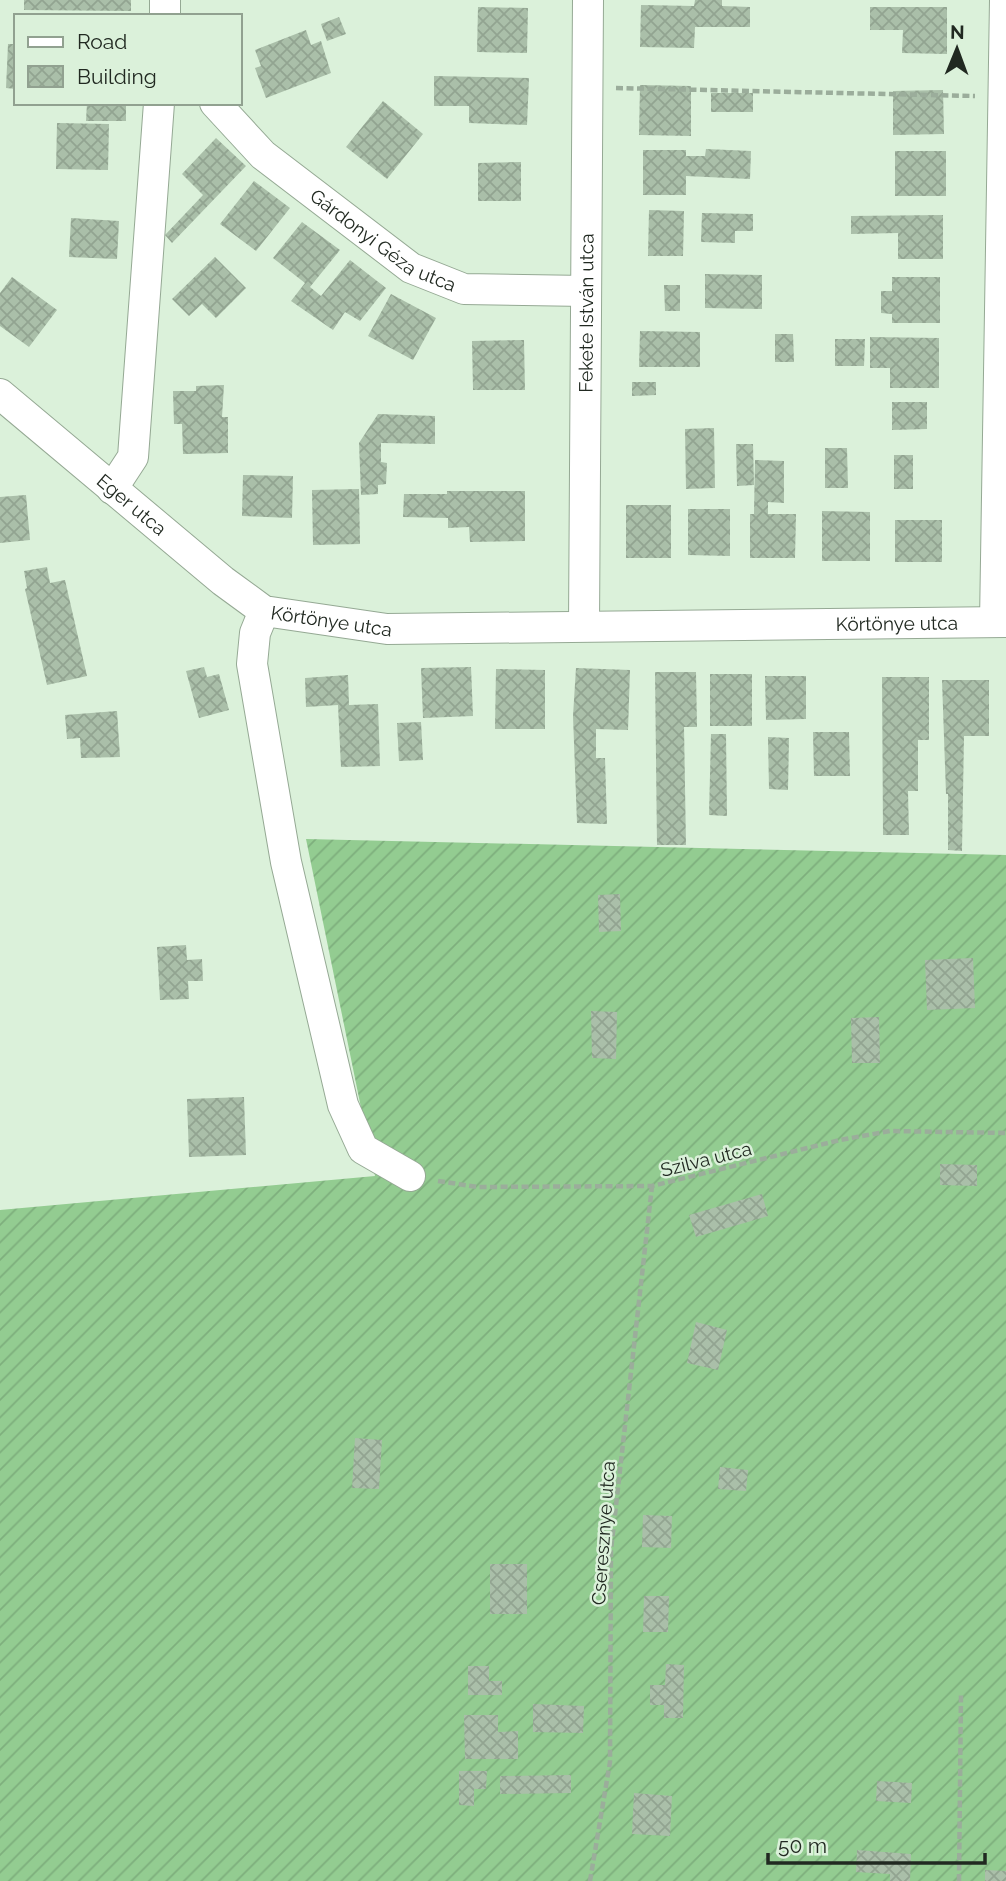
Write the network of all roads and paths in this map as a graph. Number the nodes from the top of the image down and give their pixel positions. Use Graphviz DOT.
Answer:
graph roads {
  1 [pos="588,0"];
  2 [pos="1005,0"];
  3 [pos="587,88"];
  4 [pos="1003,96"];
  5 [pos="159,105"];
  6 [pos="217,105"];
  7 [pos="586,291"];
  8 [pos="0,394"];
  9 [pos="112,489"];
  10 [pos="264,611"];
  11 [pos="1000,622"];
  12 [pos="584,626"];
  13 [pos="1006,1133"];
  14 [pos="410,1176"];
  15 [pos="652,1186"];
  16 [pos="961,1694"];
  17 [pos="590,1881"];
  18 [pos="959,1881"];
  1 -- 3 [label="street, Fekete István utca"];
  2 -- 4 [label="street"];
  3 -- 4 [label="path"];
  3 -- 7 [label="street, Fekete István utca"];
  4 -- 11 [label="street"];
  5 -- 9 [label="street"];
  6 -- 7 [label="street, Gárdonyi Géza utca"];
  7 -- 12 [label="street, Fekete István utca"];
  8 -- 9 [label="street, Eger utca"];
  9 -- 10 [label="street, Eger utca"];
  10 -- 12 [label="street, Körtönye utca"];
  10 -- 14 [label="street, Körtönye utca"];
  11 -- 12 [label="street, Körtönye utca"];
  13 -- 15 [label="path, Szilva utca"];
  14 -- 15 [label="path, Szilva utca"];
  15 -- 17 [label="path, Cseresznye utca"];
  16 -- 18 [label="path"];
}
